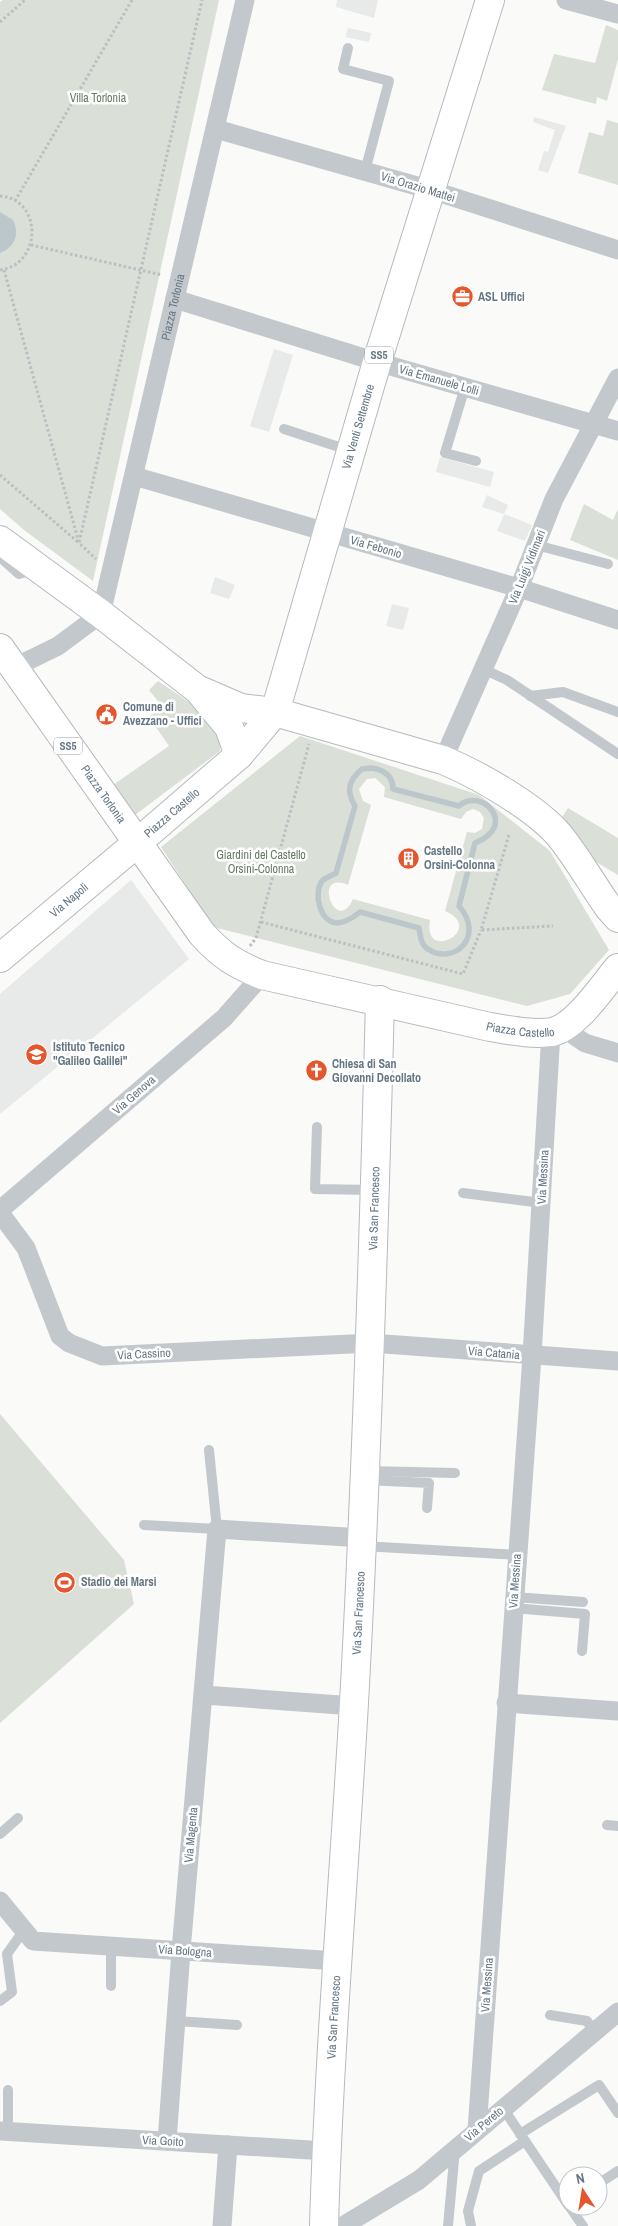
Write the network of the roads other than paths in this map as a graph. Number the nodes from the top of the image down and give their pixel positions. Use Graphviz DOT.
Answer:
graph roads {
  1 [pos="245,0"];
  2 [pos="490,0"];
  3 [pos="566,0"];
  4 [pos="618,14"];
  5 [pos="348,48"];
  6 [pos="216,129"];
  7 [pos="365,170"];
  8 [pos="431,190"];
  9 [pos="617,246"];
  10 [pos="175,299"];
  11 [pos="377,362"];
  12 [pos="618,378"];
  13 [pos="463,387"];
  14 [pos="594,424"];
  15 [pos="284,429"];
  16 [pos="618,431"];
  17 [pos="440,447"];
  18 [pos="352,451"];
  19 [pos="476,461"];
  20 [pos="134,476"];
  21 [pos="328,532"];
  22 [pos="0,540"];
  23 [pos="536,545"];
  24 [pos="0,557"];
  25 [pos="608,564"];
  26 [pos="39,568"];
  27 [pos="519,588"];
  28 [pos="102,614"];
  29 [pos="618,620"];
  30 [pos="7,663"];
  31 [pos="483,670"];
  32 [pos="197,689"];
  33 [pos="530,696"];
  34 [pos="276,712"];
  35 [pos="618,712"];
  36 [pos="618,754"];
  37 [pos="239,755"];
  38 [pos="443,760"];
  39 [pos="137,843"];
  40 [pos="618,918"];
  41 [pos="0,958"];
  42 [pos="618,968"];
  43 [pos="262,975"];
  44 [pos="380,1000"];
  45 [pos="557,1030"];
  46 [pos="618,1053"];
  47 [pos="317,1127"];
  48 [pos="375,1190"];
  49 [pos="462,1193"];
  50 [pos="542,1203"];
  51 [pos="0,1212"];
  52 [pos="371,1343"];
  53 [pos="532,1356"];
  54 [pos="618,1361"];
  55 [pos="209,1450"];
  56 [pos="455,1473"];
  57 [pos="365,1476"];
  58 [pos="427,1508"];
  59 [pos="144,1525"];
  60 [pos="217,1530"];
  61 [pos="362,1542"];
  62 [pos="517,1555"];
  63 [pos="514,1602"];
  64 [pos="583,1602"];
  65 [pos="582,1651"];
  66 [pos="204,1695"];
  67 [pos="506,1703"];
  68 [pos="354,1706"];
  69 [pos="618,1711"];
  70 [pos="18,1818"];
  71 [pos="0,1834"];
  72 [pos="0,1901"];
  73 [pos="29,1936"];
  74 [pos="113,1946"];
  75 [pos="180,1951"];
  76 [pos="337,1961"];
  77 [pos="111,1986"];
  78 [pos="0,2001"];
  79 [pos="618,2012"];
  80 [pos="550,2015"];
  81 [pos="176,2021"];
  82 [pos="237,2025"];
  83 [pos="594,2032"];
  84 [pos="8,2090"];
  85 [pos="502,2108"];
  86 [pos="618,2114"];
  87 [pos="477,2130"];
  88 [pos="4,2131"];
  89 [pos="522,2138"];
  90 [pos="168,2141"];
  91 [pos="228,2145"];
  92 [pos="456,2148"];
  93 [pos="326,2151"];
  94 [pos="558,2190"];
  95 [pos="222,2226"];
  96 [pos="324,2226"];
  97 [pos="343,2226"];
  98 [pos="448,2226"];
  99 [pos="472,2226"];
  1 -- 6 [label="street, Piazza Torlonia"];
  2 -- 8 [label="main road, Via Venti Settembre / SS5"];
  3 -- 4 [label="street"];
  5 -- 7 [label="lane"];
  6 -- 7 [label="street, Via Orazio Mattei"];
  6 -- 10 [label="street, Piazza Torlonia"];
  7 -- 8 [label="street, Via Orazio Mattei"];
  8 -- 9 [label="street, Via Orazio Mattei"];
  8 -- 11 [label="main road, Via Venti Settembre / SS5"];
  10 -- 11 [label="street, Via Emanuele Lolli"];
  10 -- 20 [label="street, Piazza Torlonia"];
  11 -- 13 [label="street, Via Emanuele Lolli"];
  11 -- 18 [label="main road, Via Venti Settembre / SS5"];
  12 -- 14 [label="street, Via Luigi Vidimari"];
  13 -- 14 [label="street, Via Emanuele Lolli"];
  13 -- 17 [label="lane"];
  13 -- 19 [label="lane"];
  14 -- 16 [label="street, Via Emanuele Lolli"];
  14 -- 23 [label="street, Via Luigi Vidimari"];
  15 -- 18 [label="lane"];
  18 -- 21 [label="main road, Via Venti Settembre / SS5"];
  20 -- 21 [label="street, Via Febonio"];
  20 -- 28 [label="street, Piazza Torlonia"];
  21 -- 27 [label="street, Via Febonio"];
  21 -- 34 [label="main road, Via Venti Settembre / SS5"];
  22 -- 26 [label="main road"];
  23 -- 25 [label="lane"];
  23 -- 27 [label="street, Via Luigi Vidimari"];
  24 -- 26 [label="lane"];
  26 -- 28 [label="main road"];
  27 -- 29 [label="street, Via Febonio"];
  27 -- 31 [label="street, Via Luigi Vidimari"];
  28 -- 30 [label="street"];
  28 -- 32 [label="main road"];
  30 -- 39 [label="main road, Piazza Torlonia / SS5"];
  31 -- 33 [label="lane"];
  31 -- 38 [label="street, Via Luigi Vidimari"];
  32 -- 34 [label="main road"];
  32 -- 37 [label="main road"];
  33 -- 35 [label="lane"];
  33 -- 36 [label="lane"];
  34 -- 37 [label="main road, Piazza Castello / SS5"];
  34 -- 38 [label="main road"];
  37 -- 39 [label="main road, Piazza Castello / SS5"];
  38 -- 40 [label="main road"];
  39 -- 41 [label="main road, Via Napoli"];
  39 -- 43 [label="main road, Piazza Castello"];
  42 -- 45 [label="main road, Piazza Castello"];
  43 -- 44 [label="main road, Piazza Castello"];
  43 -- 51 [label="street, Via Genova"];
  44 -- 45 [label="main road, Piazza Castello"];
  44 -- 48 [label="main road, Via San Francesco"];
  45 -- 46 [label="street"];
  45 -- 50 [label="street, Via Messina"];
  47 -- 48 [label="lane"];
  48 -- 52 [label="main road, Via San Francesco"];
  49 -- 50 [label="lane"];
  50 -- 53 [label="street, Via Messina"];
  51 -- 52 [label="street, Via Cassino"];
  52 -- 53 [label="street, Via Catania"];
  52 -- 57 [label="main road, Via San Francesco"];
  53 -- 54 [label="street, Via Catania"];
  53 -- 62 [label="street, Via Messina"];
  55 -- 60 [label="lane"];
  56 -- 57 [label="lane"];
  57 -- 58 [label="lane"];
  57 -- 61 [label="main road, Via San Francesco"];
  59 -- 60 [label="lane"];
  60 -- 61 [label="street"];
  60 -- 66 [label="street, Via Magenta"];
  61 -- 62 [label="lane"];
  61 -- 68 [label="main road, Via San Francesco"];
  62 -- 63 [label="street, Via Messina"];
  63 -- 64 [label="lane"];
  63 -- 65 [label="lane"];
  63 -- 67 [label="street, Via Messina"];
  66 -- 68 [label="street"];
  66 -- 75 [label="street, Via Magenta"];
  67 -- 69 [label="street"];
  67 -- 87 [label="street, Via Messina"];
  68 -- 76 [label="main road, Via San Francesco"];
  70 -- 71 [label="lane"];
  72 -- 73 [label="street"];
  73 -- 74 [label="street, Via Bologna"];
  73 -- 78 [label="lane"];
  74 -- 75 [label="street, Via Bologna"];
  74 -- 77 [label="lane"];
  75 -- 76 [label="street, Via Bologna"];
  75 -- 81 [label="street, Via Magenta"];
  76 -- 93 [label="main road, Via San Francesco"];
  79 -- 83 [label="street, Via Pereto"];
  80 -- 83 [label="lane"];
  81 -- 82 [label="lane"];
  81 -- 90 [label="street, Via Magenta"];
  83 -- 85 [label="street, Via Pereto"];
  84 -- 88 [label="lane"];
  85 -- 87 [label="street, Via Pereto"];
  85 -- 89 [label="lane"];
  86 -- 89 [label="lane"];
  87 -- 92 [label="street, Via Pereto"];
  88 -- 90 [label="street, Via Goito"];
  89 -- 94 [label="lane"];
  89 -- 99 [label="lane"];
  90 -- 91 [label="street, Via Goito"];
  91 -- 93 [label="street, Via Goito"];
  91 -- 95 [label="street"];
  92 -- 97 [label="street, Via Pereto"];
  92 -- 98 [label="lane"];
  93 -- 96 [label="main road, Via San Francesco"];
}
